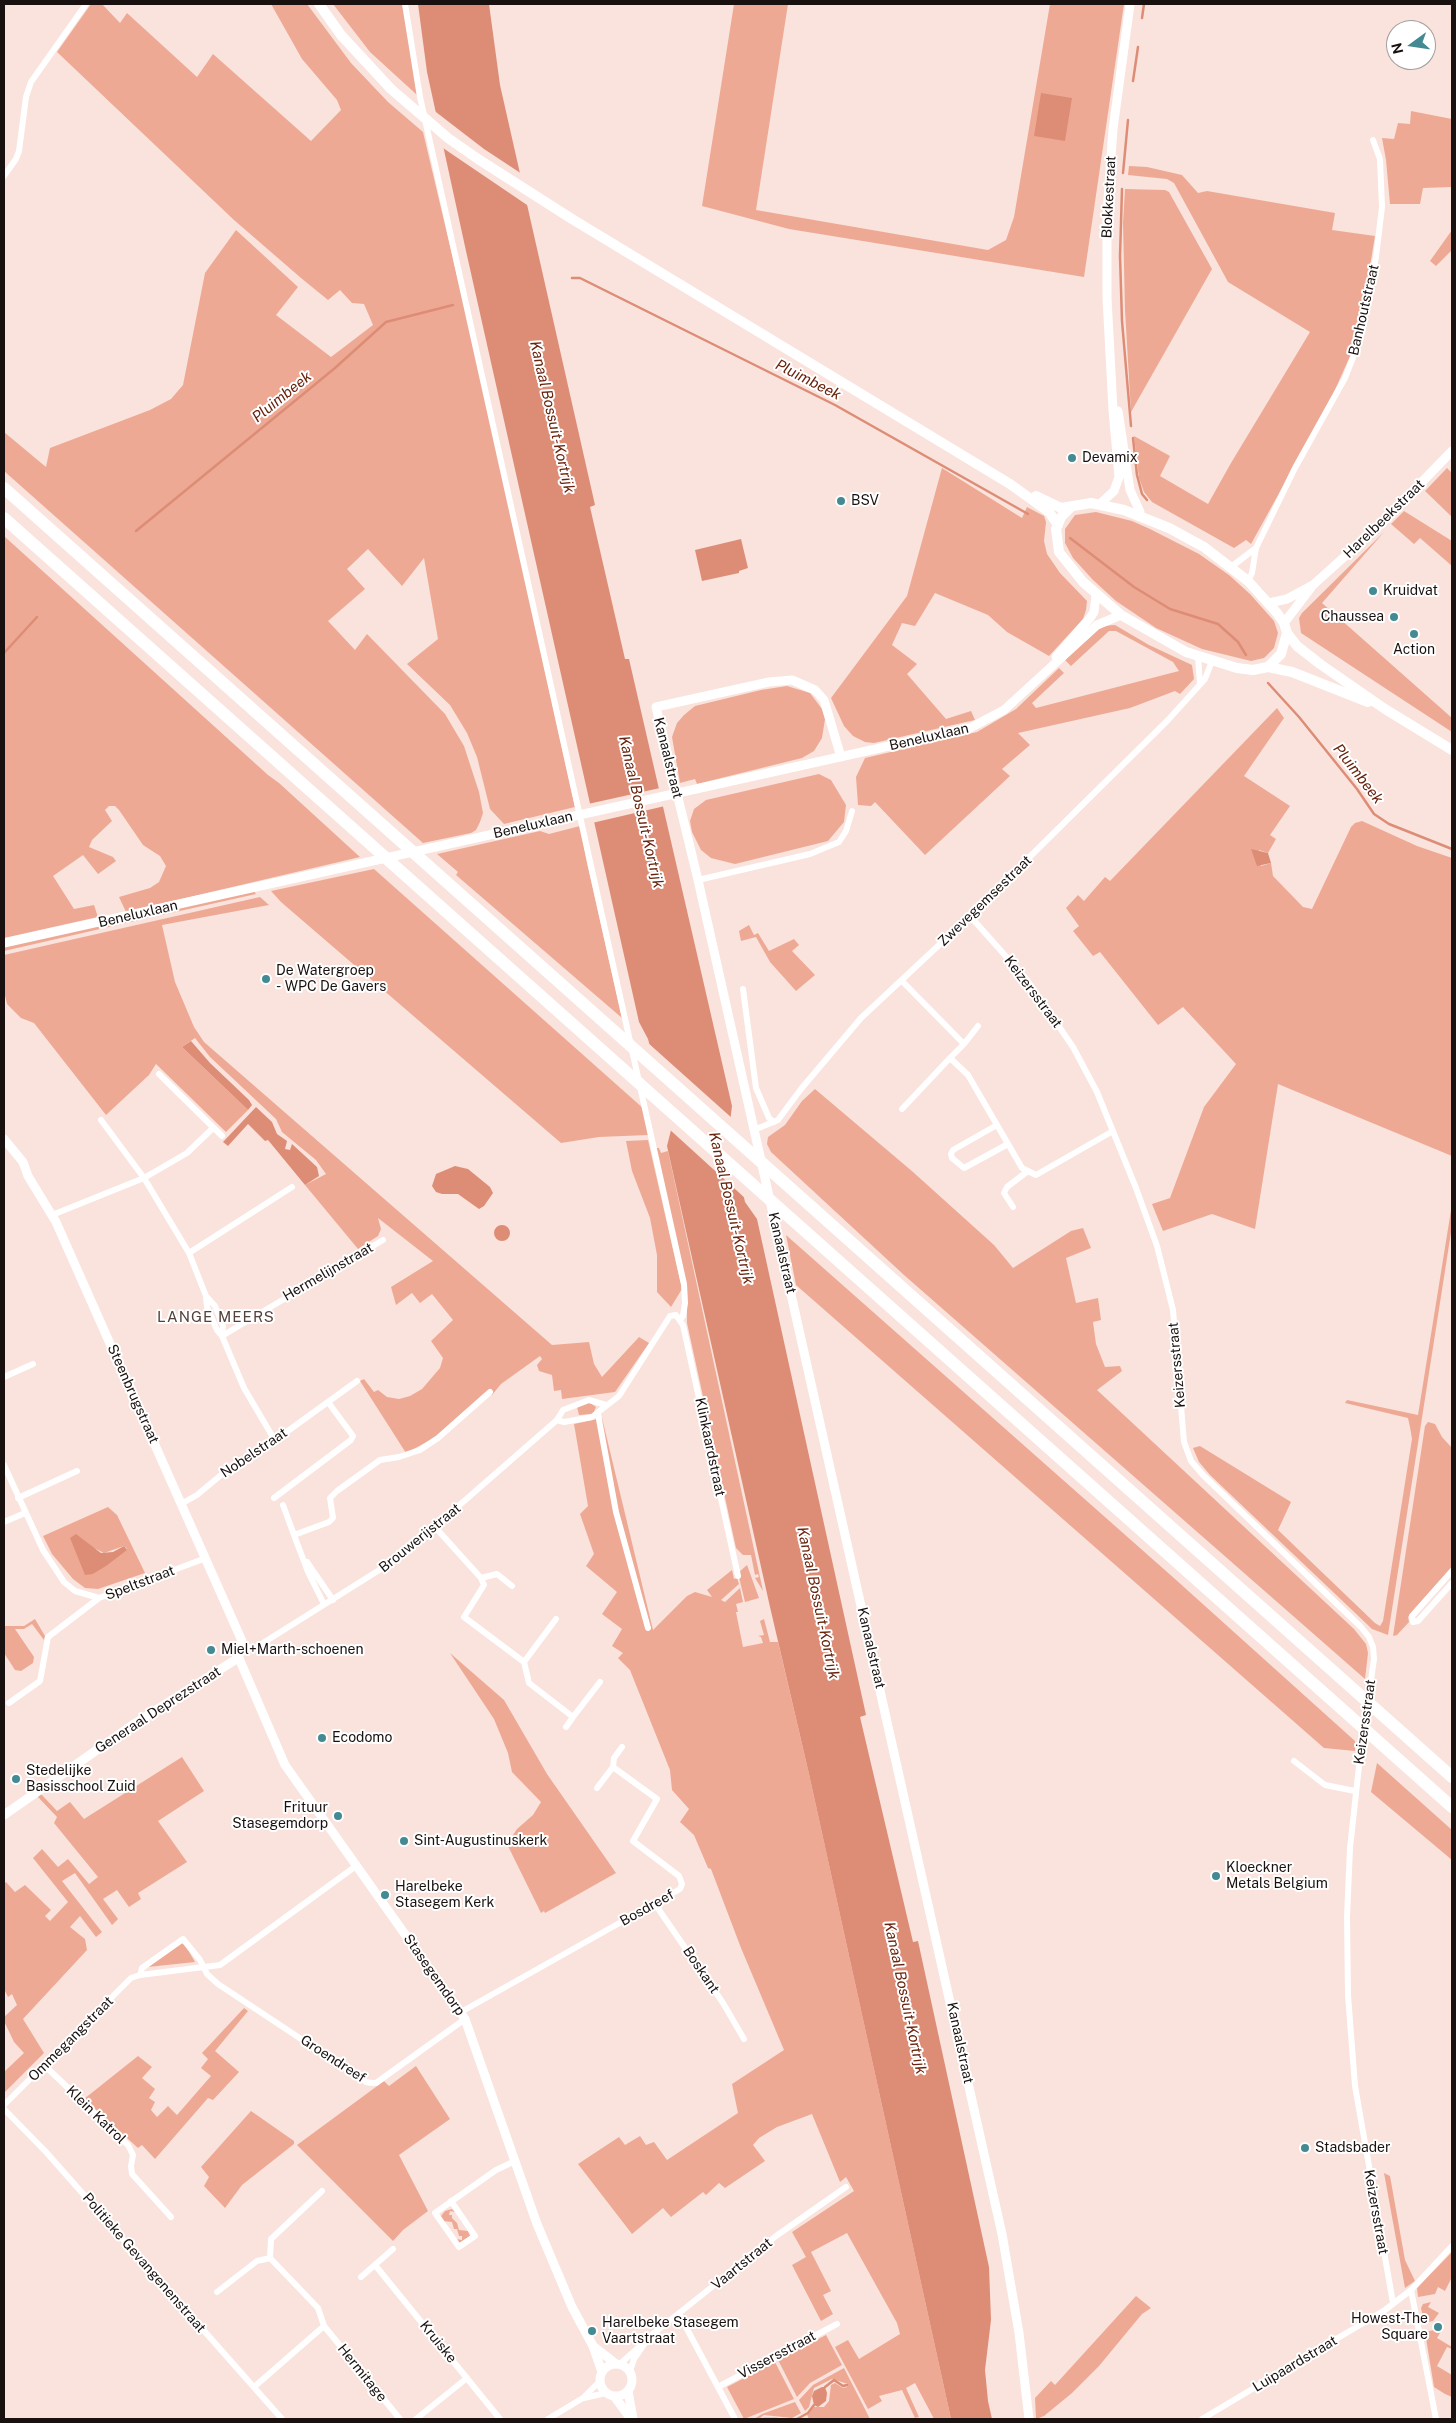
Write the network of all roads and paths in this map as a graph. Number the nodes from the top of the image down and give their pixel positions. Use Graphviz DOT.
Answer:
graph roads {
  1 [pos="86,4"];
  2 [pos="319,4"];
  3 [pos="405,4"];
  4 [pos="1130,4"];
  5 [pos="1373,140"];
  6 [pos="4,176"];
  7 [pos="1113,391"];
  8 [pos="1452,452"];
  9 [pos="1010,484"];
  10 [pos="4,488"];
  11 [pos="1100,504"];
  12 [pos="1070,508"];
  13 [pos="1139,515"];
  14 [pos="4,518"];
  15 [pos="1058,525"];
  16 [pos="1256,548"];
  17 [pos="1231,567"];
  18 [pos="1248,581"];
  19 [pos="1313,585"];
  20 [pos="1096,594"];
  21 [pos="1270,603"];
  22 [pos="1121,615"];
  23 [pos="1285,628"];
  24 [pos="1198,656"];
  25 [pos="1212,661"];
  26 [pos="1268,666"];
  27 [pos="1046,672"];
  28 [pos="1200,684"];
  29 [pos="1385,708"];
  30 [pos="1452,750"];
  31 [pos="841,757"];
  32 [pos="852,811"];
  33 [pos="698,880"];
  34 [pos="970,916"];
  35 [pos="4,943"];
  36 [pos="902,981"];
  37 [pos="743,989"];
  38 [pos="978,1026"];
  39 [pos="964,1044"];
  40 [pos="950,1058"];
  41 [pos="159,1074"];
  42 [pos="902,1109"];
  43 [pos="101,1120"];
  44 [pos="774,1122"];
  45 [pos="997,1125"];
  46 [pos="212,1128"];
  47 [pos="754,1130"];
  48 [pos="1113,1131"];
  49 [pos="222,1136"];
  50 [pos="4,1139"];
  51 [pos="1008,1144"];
  52 [pos="1028,1171"];
  53 [pos="144,1178"];
  54 [pos="292,1187"];
  55 [pos="1013,1207"];
  56 [pos="52,1215"];
  57 [pos="383,1240"];
  58 [pos="189,1253"];
  59 [pos="680,1320"];
  60 [pos="222,1336"];
  61 [pos="33,1364"];
  62 [pos="4,1377"];
  63 [pos="357,1381"];
  64 [pos="490,1392"];
  65 [pos="328,1402"];
  66 [pos="606,1405"];
  67 [pos="570,1406"];
  68 [pos="598,1414"];
  69 [pos="557,1420"];
  70 [pos="572,1421"];
  71 [pos="274,1439"];
  72 [pos="4,1465"];
  73 [pos="77,1471"];
  74 [pos="18,1498"];
  75 [pos="274,1498"];
  76 [pos="180,1504"];
  77 [pos="283,1505"];
  78 [pos="25,1513"];
  79 [pos="4,1522"];
  80 [pos="435,1527"];
  81 [pos="294,1536"];
  82 [pos="299,1551"];
  83 [pos="206,1558"];
  84 [pos="1452,1571"];
  85 [pos="738,1576"];
  86 [pos="481,1578"];
  87 [pos="1452,1583"];
  88 [pos="512,1586"];
  89 [pos="99,1598"];
  90 [pos="333,1600"];
  91 [pos="324,1604"];
  92 [pos="556,1619"];
  93 [pos="648,1628"];
  94 [pos="242,1646"];
  95 [pos="238,1656"];
  96 [pos="524,1662"];
  97 [pos="600,1682"];
  98 [pos="9,1703"];
  99 [pos="574,1717"];
  100 [pos="566,1726"];
  101 [pos="622,1747"];
  102 [pos="1294,1761"];
  103 [pos="613,1767"];
  104 [pos="1452,1777"];
  105 [pos="597,1788"];
  106 [pos="1355,1791"];
  107 [pos="1452,1807"];
  108 [pos="4,1815"];
  109 [pos="356,1866"];
  110 [pos="655,1904"];
  111 [pos="203,1968"];
  112 [pos="140,1975"];
  113 [pos="463,2016"];
  114 [pos="744,2039"];
  115 [pos="44,2066"];
  116 [pos="4,2105"];
  117 [pos="4,2110"];
  118 [pos="515,2161"];
  119 [pos="846,2187"];
  120 [pos="322,2191"];
  121 [pos="451,2201"];
  122 [pos="171,2217"];
  123 [pos="1452,2246"];
  124 [pos="393,2249"];
  125 [pos="270,2258"];
  126 [pos="375,2265"];
  127 [pos="361,2278"];
  128 [pos="1412,2290"];
  129 [pos="217,2292"];
  130 [pos="1393,2303"];
  131 [pos="679,2314"];
  132 [pos="837,2324"];
  133 [pos="324,2326"];
  134 [pos="642,2345"];
  135 [pos="593,2346"];
  136 [pos="618,2364"];
  137 [pos="630,2370"];
  138 [pos="601,2376"];
  139 [pos="467,2378"];
  140 [pos="254,2387"];
  141 [pos="718,2387"];
  142 [pos="628,2391"];
  143 [pos="610,2395"];
  144 [pos="583,2398"];
  145 [pos="282,2419"];
  146 [pos="400,2419"];
  147 [pos="416,2419"];
  148 [pos="500,2419"];
  149 [pos="548,2419"];
  150 [pos="632,2419"];
  151 [pos="735,2419"];
  152 [pos="1030,2419"];
  153 [pos="1202,2419"];
  154 [pos="1436,2419"];
  1 -- 6 [label="street"];
  2 -- 9 [label="main road"];
  3 -- 59 [label="street"];
  4 -- 7 [label="street, Blokkestraat"];
  5 -- 16 [label="street, Banhoutstraat"];
  7 -- 11 [label="street, Blokkestraat"];
  7 -- 13 [label="street, Blokkestraat"];
  8 -- 19 [label="street, Harelbeekstraat"];
  9 -- 12 [label="main road"];
  9 -- 15 [label="main road"];
  10 -- 104 [label="highway"];
  11 -- 12 [label="main road"];
  11 -- 13 [label="main road"];
  12 -- 15 [label="main road"];
  13 -- 17 [label="main road"];
  14 -- 107 [label="highway"];
  15 -- 20 [label="main road"];
  16 -- 17 [label="street, Banhoutstraat"];
  16 -- 18 [label="street, Banhoutstraat"];
  17 -- 18 [label="main road"];
  18 -- 21 [label="main road"];
  19 -- 21 [label="street, Harelbeekstraat"];
  19 -- 23 [label="street, Harelbeekstraat"];
  20 -- 22 [label="main road"];
  20 -- 27 [label="street, Beneluxlaan"];
  21 -- 23 [label="main road"];
  22 -- 24 [label="main road"];
  22 -- 27 [label="street, Beneluxlaan"];
  23 -- 26 [label="main road"];
  23 -- 29 [label="main road"];
  24 -- 25 [label="main road"];
  24 -- 28 [label="street"];
  25 -- 26 [label="main road"];
  25 -- 28 [label="street, Zwevegemsestraat"];
  26 -- 29 [label="main road"];
  27 -- 31 [label="street, Beneluxlaan"];
  28 -- 34 [label="street, Zwevegemsestraat"];
  29 -- 30 [label="main road"];
  31 -- 33 [label="street, Kanaalstraat"];
  31 -- 35 [label="street, Beneluxlaan"];
  32 -- 33 [label="street"];
  33 -- 47 [label="street, Kanaalstraat"];
  34 -- 36 [label="street, Zwevegemsestraat"];
  34 -- 48 [label="street, Keizersstraat"];
  36 -- 39 [label="street"];
  36 -- 44 [label="street, Zwevegemsestraat"];
  37 -- 44 [label="street"];
  38 -- 39 [label="street"];
  39 -- 40 [label="street"];
  40 -- 42 [label="street"];
  40 -- 45 [label="street"];
  41 -- 46 [label="street"];
  43 -- 53 [label="street"];
  44 -- 47 [label="street, Zwevegemsestraat"];
  45 -- 51 [label="street"];
  45 -- 51 [label="street"];
  46 -- 49 [label="street"];
  46 -- 53 [label="street"];
  47 -- 152 [label="street, Kanaalstraat"];
  48 -- 52 [label="street"];
  48 -- 106 [label="street, Keizersstraat"];
  50 -- 56 [label="street, Steenbrugstraat"];
  51 -- 52 [label="street"];
  52 -- 55 [label="street"];
  53 -- 56 [label="street"];
  53 -- 58 [label="street"];
  54 -- 58 [label="street"];
  56 -- 76 [label="street, Steenbrugstraat"];
  57 -- 60 [label="street, Hermelijnstraat"];
  58 -- 60 [label="street"];
  59 -- 66 [label="street"];
  59 -- 85 [label="street, Klinkaardstraat"];
  60 -- 71 [label="street"];
  61 -- 62 [label="street"];
  63 -- 65 [label="street, Nobelstraat"];
  64 -- 81 [label="street"];
  65 -- 71 [label="street, Nobelstraat"];
  65 -- 75 [label="street"];
  66 -- 67 [label="street"];
  66 -- 68 [label="street"];
  67 -- 69 [label="street, Brouwerijstraat"];
  67 -- 70 [label="street"];
  68 -- 70 [label="street"];
  68 -- 93 [label="street"];
  69 -- 70 [label="street"];
  69 -- 80 [label="street, Brouwerijstraat"];
  71 -- 76 [label="street, Nobelstraat"];
  72 -- 74 [label="street"];
  73 -- 74 [label="street"];
  74 -- 78 [label="street"];
  76 -- 83 [label="street, Steenbrugstraat"];
  77 -- 81 [label="street"];
  78 -- 79 [label="street"];
  78 -- 89 [label="street"];
  80 -- 86 [label="street"];
  80 -- 90 [label="street, Brouwerijstraat"];
  81 -- 82 [label="street"];
  82 -- 90 [label="street"];
  82 -- 91 [label="street"];
  83 -- 89 [label="street, Speltstraat"];
  83 -- 94 [label="street, Steenbrugstraat"];
  84 -- 87 [label="street"];
  86 -- 88 [label="street"];
  86 -- 96 [label="street"];
  89 -- 98 [label="street, Speltstraat"];
  90 -- 91 [label="street, Brouwerijstraat"];
  91 -- 94 [label="street, Brouwerijstraat"];
  92 -- 96 [label="street"];
  94 -- 95 [label="street"];
  95 -- 108 [label="street, Generaal Deprezstraat"];
  95 -- 109 [label="street, Stasegemdorp"];
  96 -- 99 [label="street"];
  97 -- 99 [label="street"];
  99 -- 100 [label="street"];
  101 -- 103 [label="street"];
  102 -- 106 [label="street"];
  103 -- 105 [label="street"];
  103 -- 110 [label="street, Bosdreef"];
  106 -- 130 [label="street, Keizersstraat"];
  109 -- 111 [label="street, Ommegangstraat"];
  109 -- 113 [label="street, Stasegemdorp"];
  110 -- 113 [label="street, Bosdreef"];
  110 -- 114 [label="street, Boskant"];
  111 -- 112 [label="street, Ommegangstraat"];
  111 -- 112 [label="street, Ommegangstraat"];
  111 -- 113 [label="street, Groendreef"];
  112 -- 115 [label="street, Ommegangstraat"];
  113 -- 118 [label="street, Stasegemdorp"];
  115 -- 116 [label="street, Ommegangstraat"];
  115 -- 122 [label="street, Klein Katrol"];
  117 -- 140 [label="street, Politieke Gevangenenstraat"];
  118 -- 121 [label="street"];
  118 -- 135 [label="street, Stasegemdorp"];
  119 -- 131 [label="street, Vaartstraat"];
  120 -- 125 [label="street"];
  121 -- 121 [label="street"];
  123 -- 128 [label="street, Luipaardstraat"];
  124 -- 126 [label="street"];
  125 -- 129 [label="street"];
  125 -- 133 [label="street, Hermitage"];
  126 -- 127 [label="street"];
  126 -- 139 [label="street, Kruiske"];
  128 -- 130 [label="street, Luipaardstraat"];
  128 -- 154 [label="street"];
  130 -- 153 [label="street, Luipaardstraat"];
  131 -- 134 [label="street, Vaartstraat"];
  131 -- 141 [label="street"];
  132 -- 141 [label="street, Vissersstraat"];
  133 -- 140 [label="street"];
  133 -- 146 [label="street, Hermitage"];
  134 -- 136 [label="street, Vaartstraat"];
  134 -- 137 [label="street, Vaartstraat"];
  135 -- 136 [label="street, Stasegemdorp"];
  135 -- 138 [label="street, Stasegemdorp"];
  136 -- 137 [label="street"];
  136 -- 138 [label="street"];
  137 -- 142 [label="street"];
  138 -- 143 [label="street"];
  138 -- 144 [label="street"];
  139 -- 147 [label="street"];
  139 -- 148 [label="street, Kruiske"];
  140 -- 145 [label="street, Politieke Gevangenenstraat"];
  141 -- 151 [label="street"];
  142 -- 143 [label="street"];
  142 -- 150 [label="street"];
  143 -- 144 [label="street"];
  143 -- 150 [label="street"];
  144 -- 149 [label="street"];
}
